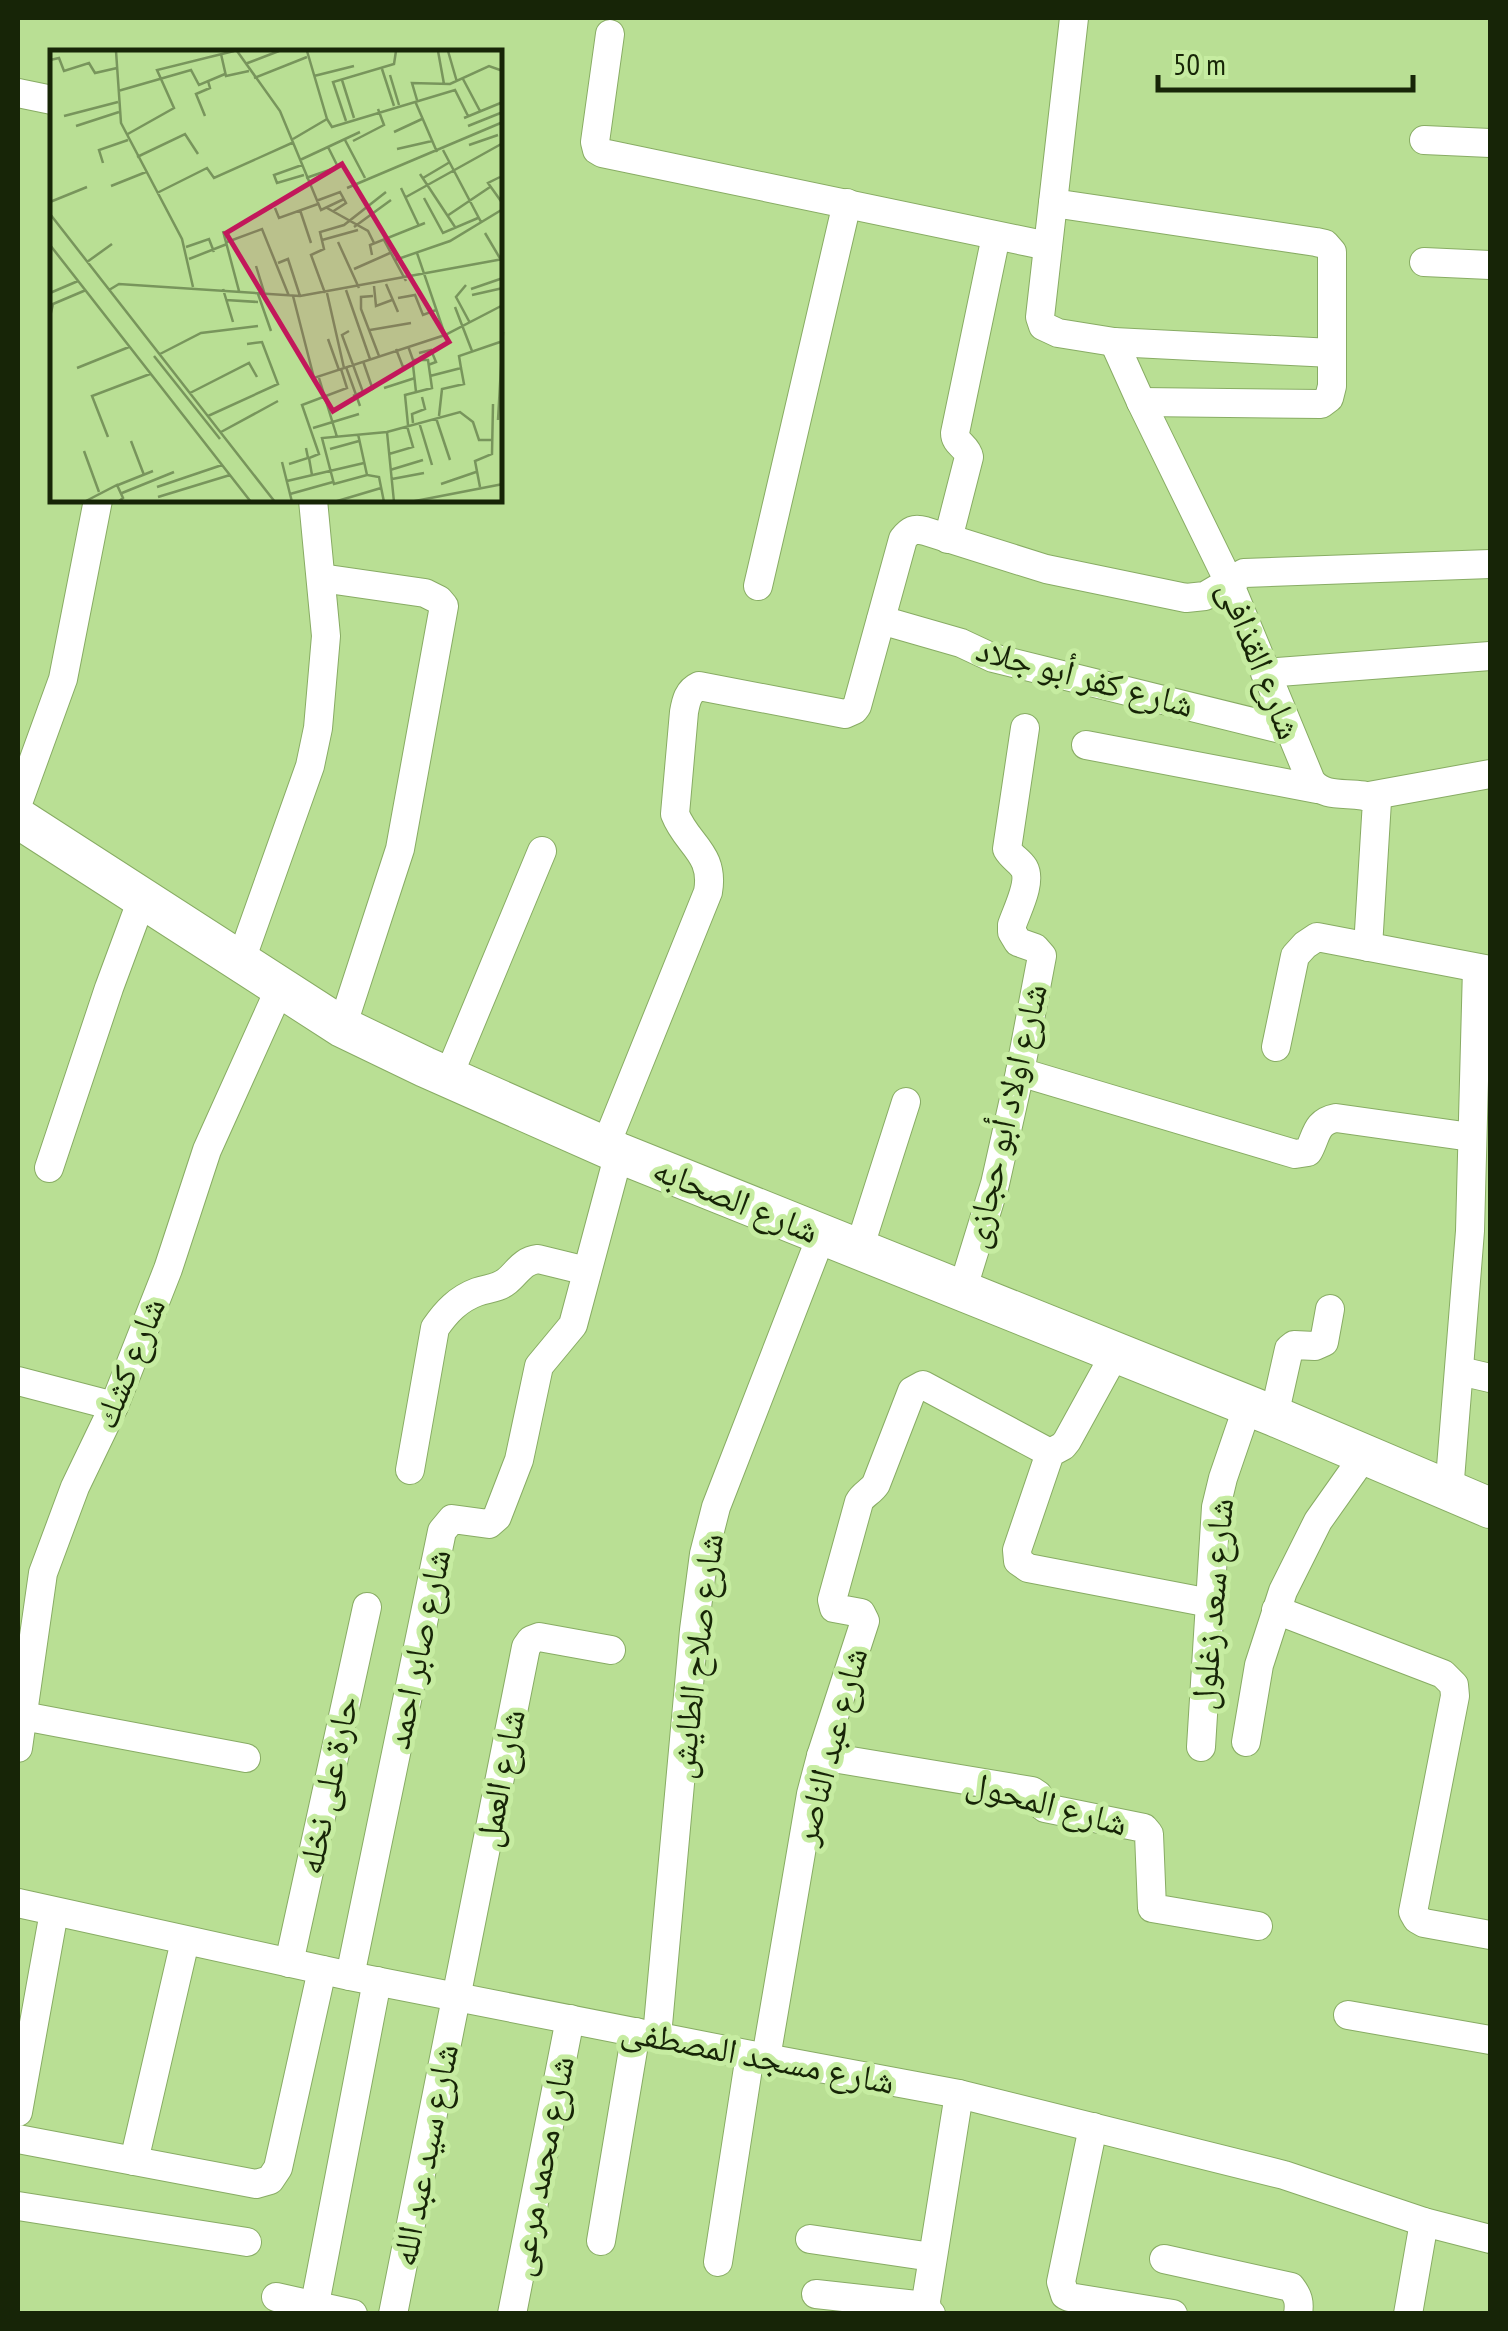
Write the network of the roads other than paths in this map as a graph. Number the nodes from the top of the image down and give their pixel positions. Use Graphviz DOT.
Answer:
graph roads {
  1 [pos="1074,18"];
  2 [pos="610,34"];
  3 [pos="18,93"];
  4 [pos="50,100"];
  5 [pos="1424,140"];
  6 [pos="1490,144"];
  7 [pos="1053,202"];
  8 [pos="847,203"];
  9 [pos="996,236"];
  10 [pos="1048,246"];
  11 [pos="1424,262"];
  12 [pos="1490,265"];
  13 [pos="1114,342"];
  14 [pos="1332,352"];
  15 [pos="1140,402"];
  16 [pos="98,502"];
  17 [pos="313,502"];
  18 [pos="948,539"];
  19 [pos="1490,564"];
  20 [pos="321,578"];
  21 [pos="1228,580"];
  22 [pos="758,586"];
  23 [pos="881,620"];
  24 [pos="1490,656"];
  25 [pos="1265,673"];
  26 [pos="1026,728"];
  27 [pos="1289,731"];
  28 [pos="1086,746"];
  29 [pos="1490,774"];
  30 [pos="1316,788"];
  31 [pos="1369,796"];
  32 [pos="18,819"];
  33 [pos="542,851"];
  34 [pos="142,900"];
  35 [pos="1368,946"];
  36 [pos="240,963"];
  37 [pos="1484,969"];
  38 [pos="280,988"];
  39 [pos="342,1026"];
  40 [pos="1276,1047"];
  41 [pos="1020,1072"];
  42 [pos="448,1077"];
  43 [pos="906,1102"];
  44 [pos="1478,1131"];
  45 [pos="612,1150"];
  46 [pos="49,1168"];
  47 [pos="1480,1234"];
  48 [pos="841,1242"];
  49 [pos="587,1271"];
  50 [pos="962,1291"];
  51 [pos="1330,1308"];
  52 [pos="1116,1352"];
  53 [pos="1460,1371"];
  54 [pos="1490,1378"];
  55 [pos="18,1381"];
  56 [pos="114,1406"];
  57 [pos="1261,1411"];
  58 [pos="1050,1452"];
  59 [pos="1364,1456"];
  60 [pos="410,1470"];
  61 [pos="1449,1492"];
  62 [pos="1490,1508"];
  63 [pos="1210,1604"];
  64 [pos="366,1606"];
  65 [pos="1276,1610"];
  66 [pos="611,1650"];
  67 [pos="23,1716"];
  68 [pos="1246,1742"];
  69 [pos="1202,1747"];
  70 [pos="18,1748"];
  71 [pos="821,1756"];
  72 [pos="246,1758"];
  73 [pos="18,1903"];
  74 [pos="54,1912"];
  75 [pos="1258,1926"];
  76 [pos="1490,1935"];
  77 [pos="185,1941"];
  78 [pos="289,1963"];
  79 [pos="322,1970"];
  80 [pos="364,1978"];
  81 [pos="456,1996"];
  82 [pos="1348,2015"];
  83 [pos="570,2019"];
  84 [pos="646,2034"];
  85 [pos="1490,2040"];
  86 [pos="758,2057"];
  87 [pos="959,2094"];
  88 [pos="18,2112"];
  89 [pos="1094,2127"];
  90 [pos="18,2139"];
  91 [pos="134,2161"];
  92 [pos="18,2206"];
  93 [pos="1424,2222"];
  94 [pos="810,2239"];
  95 [pos="1490,2239"];
  96 [pos="601,2241"];
  97 [pos="247,2242"];
  98 [pos="932,2257"];
  99 [pos="1164,2259"];
  100 [pos="718,2262"];
  101 [pos="816,2294"];
  102 [pos="276,2297"];
  103 [pos="314,2309"];
  104 [pos="928,2310"];
  105 [pos="352,2314"];
  106 [pos="393,2314"];
  107 [pos="512,2314"];
  108 [pos="1172,2314"];
  109 [pos="1298,2314"];
  110 [pos="1408,2314"];
  1 -- 7 [label="street"];
  2 -- 8 [label="street"];
  3 -- 4 [label="street"];
  5 -- 6 [label="street"];
  7 -- 10 [label="street"];
  7 -- 14 [label="street"];
  8 -- 9 [label="street"];
  8 -- 22 [label="street"];
  9 -- 10 [label="street"];
  9 -- 18 [label="street"];
  10 -- 13 [label="street"];
  11 -- 12 [label="street"];
  13 -- 14 [label="street"];
  13 -- 15 [label="street, شارع القذافى"];
  14 -- 15 [label="street"];
  15 -- 21 [label="street, شارع القذافى"];
  16 -- 32 [label="street"];
  17 -- 20 [label="street"];
  18 -- 21 [label="street"];
  18 -- 23 [label="street"];
  19 -- 21 [label="street"];
  20 -- 36 [label="street"];
  20 -- 39 [label="street"];
  21 -- 25 [label="street, شارع القذافى"];
  23 -- 27 [label="street, شارع كفر أبو جلاد"];
  23 -- 45 [label="street, شارع صابر احمد"];
  24 -- 25 [label="street"];
  25 -- 27 [label="street, شارع القذافى"];
  26 -- 41 [label="street, شارع اولاد أبو حجازى"];
  27 -- 30 [label="street, شارع القذافى"];
  28 -- 30 [label="street"];
  29 -- 31 [label="street"];
  30 -- 31 [label="street"];
  31 -- 35 [label="street"];
  32 -- 34 [label="street, شارع الصحابه"];
  33 -- 42 [label="street"];
  34 -- 36 [label="street, شارع الصحابه"];
  34 -- 46 [label="street"];
  35 -- 37 [label="street"];
  35 -- 40 [label="street"];
  36 -- 38 [label="street, شارع الصحابه"];
  37 -- 44 [label="street"];
  38 -- 39 [label="street, شارع الصحابه"];
  38 -- 56 [label="street, شارع كشك"];
  39 -- 42 [label="street, شارع الصحابه"];
  41 -- 44 [label="street"];
  41 -- 50 [label="street, شارع اولاد أبو حجازى"];
  42 -- 45 [label="street, شارع الصحابه"];
  43 -- 48 [label="street, شارع صلاح الطايش"];
  44 -- 47 [label="street"];
  45 -- 48 [label="street, شارع الصحابه"];
  45 -- 49 [label="street, شارع صابر احمد"];
  47 -- 53 [label="street"];
  48 -- 50 [label="street, شارع الصحابه"];
  48 -- 84 [label="street, شارع صلاح الطايش"];
  49 -- 60 [label="street"];
  49 -- 80 [label="street, شارع صابر احمد"];
  50 -- 52 [label="street, شارع الصحابه"];
  51 -- 57 [label="street, شارع سعد زغلول"];
  52 -- 57 [label="street, شارع الصحابه"];
  52 -- 58 [label="street"];
  53 -- 54 [label="street"];
  53 -- 61 [label="street"];
  55 -- 56 [label="street"];
  56 -- 67 [label="street, شارع كشك"];
  57 -- 59 [label="street, شارع الصحابه"];
  57 -- 63 [label="street, شارع سعد زغلول"];
  58 -- 63 [label="street"];
  58 -- 71 [label="street, شارع عبد الناصر"];
  59 -- 61 [label="street, شارع الصحابه"];
  59 -- 65 [label="street"];
  61 -- 62 [label="street, شارع الصحابه"];
  63 -- 69 [label="street, شارع سعد زغلول"];
  64 -- 78 [label="street, حارة على نخله"];
  65 -- 68 [label="street"];
  65 -- 76 [label="street"];
  66 -- 81 [label="street, شارع العمل"];
  67 -- 70 [label="street, شارع كشك"];
  67 -- 72 [label="street"];
  71 -- 75 [label="street, شارع المحول"];
  71 -- 86 [label="street, شارع عبد الناصر"];
  73 -- 74 [label="street, شارع مسجد المصطفى"];
  74 -- 77 [label="street, شارع مسجد المصطفى"];
  74 -- 88 [label="street"];
  77 -- 78 [label="street, شارع مسجد المصطفى"];
  77 -- 91 [label="street"];
  78 -- 79 [label="street, شارع مسجد المصطفى"];
  79 -- 80 [label="street, شارع مسجد المصطفى"];
  79 -- 91 [label="street"];
  80 -- 81 [label="street, شارع مسجد المصطفى"];
  80 -- 103 [label="street"];
  81 -- 83 [label="street, شارع مسجد المصطفى"];
  81 -- 106 [label="street, شارع سيد عبد الله"];
  82 -- 85 [label="street"];
  83 -- 84 [label="street, شارع مسجد المصطفى"];
  83 -- 107 [label="street, شارع محمد مرعى"];
  84 -- 86 [label="street, شارع مسجد المصطفى"];
  84 -- 96 [label="street, شارع صلاح الطايش"];
  86 -- 87 [label="street, شارع مسجد المصطفى"];
  86 -- 100 [label="street, شارع عبد الناصر"];
  87 -- 89 [label="street, شارع مسجد المصطفى"];
  87 -- 98 [label="street"];
  89 -- 93 [label="street, شارع مسجد المصطفى"];
  89 -- 108 [label="street"];
  90 -- 91 [label="street"];
  92 -- 97 [label="street"];
  93 -- 95 [label="street, شارع مسجد المصطفى"];
  93 -- 110 [label="street"];
  94 -- 98 [label="street"];
  98 -- 104 [label="street"];
  99 -- 109 [label="street"];
  101 -- 104 [label="street"];
  102 -- 103 [label="street"];
  103 -- 105 [label="street"];
}
